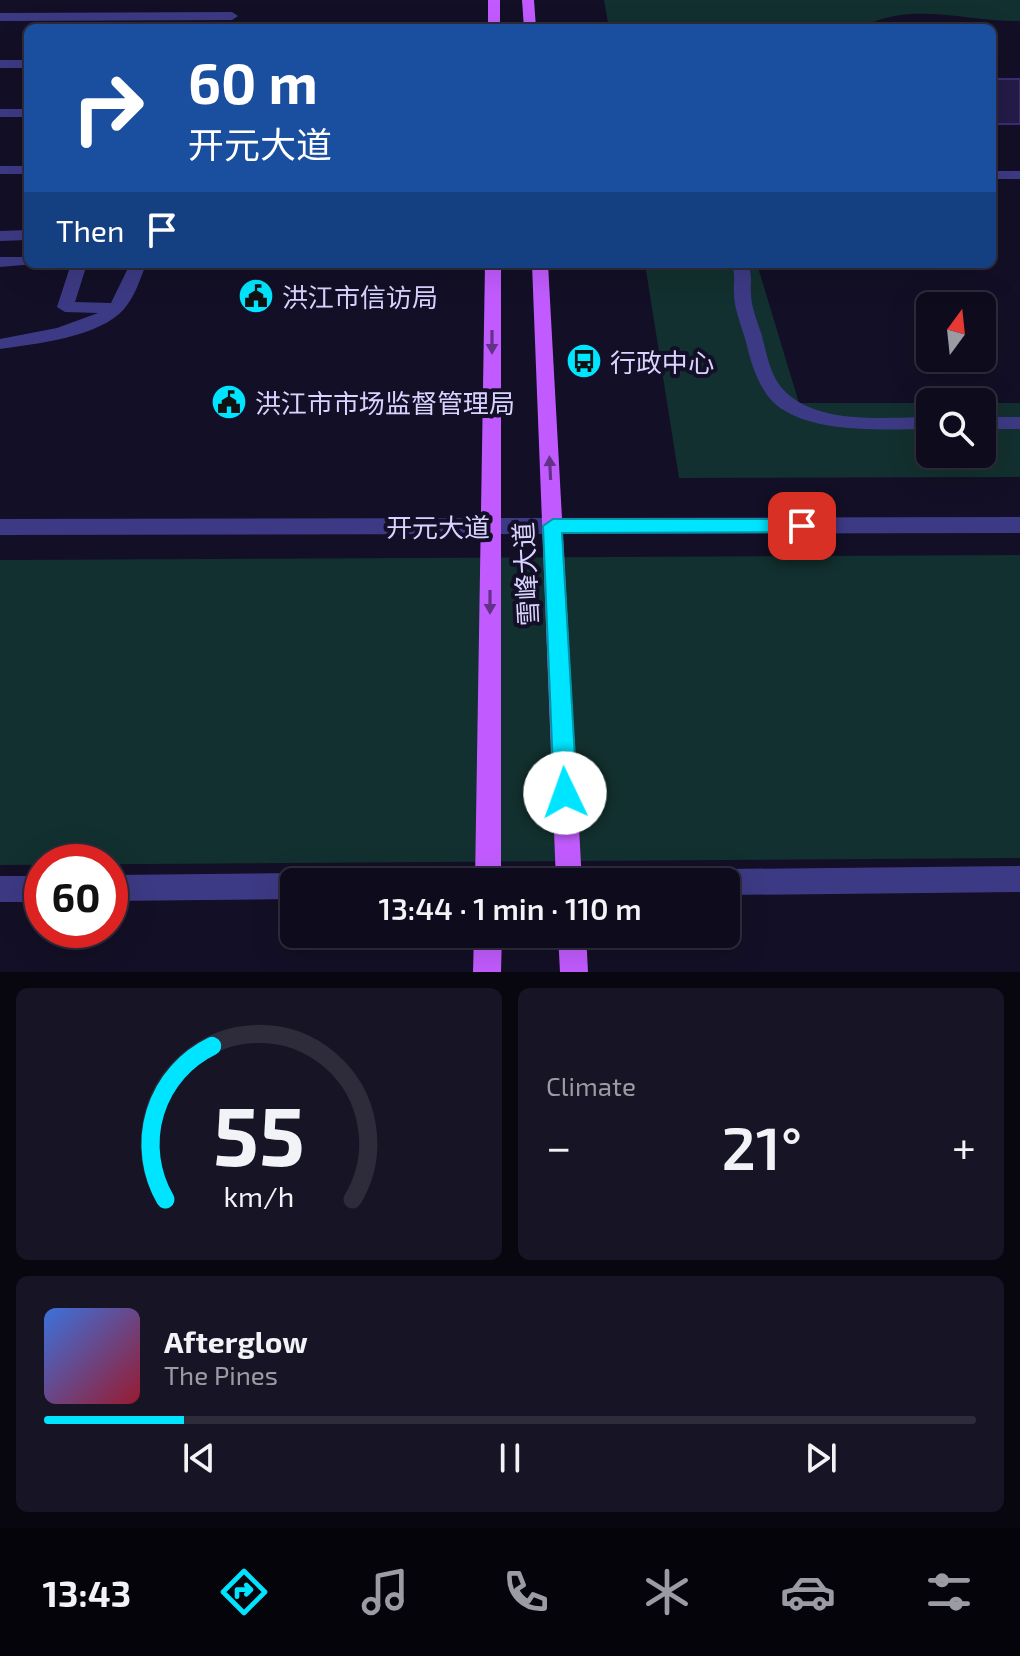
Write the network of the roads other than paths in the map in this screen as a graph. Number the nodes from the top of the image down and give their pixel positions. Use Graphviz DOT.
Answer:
graph roads {
  1 [pos="6,0"];
  2 [pos="238,0"];
  3 [pos="494,0"];
  4 [pos="528,0"];
  5 [pos="0,8"];
  6 [pos="0,17"];
  7 [pos="229,22"];
  8 [pos="494,24"];
  9 [pos="530,24"];
  10 [pos="0,64"];
  11 [pos="24,64"];
  12 [pos="0,113"];
  13 [pos="24,113"];
  14 [pos="0,170"];
  15 [pos="24,170"];
  16 [pos="996,175"];
  17 [pos="1020,175"];
  18 [pos="24,235"];
  19 [pos="0,236"];
  20 [pos="0,262"];
  21 [pos="24,262"];
  22 [pos="78,268"];
  23 [pos="136,268"];
  24 [pos="493,268"];
  25 [pos="540,268"];
  26 [pos="741,268"];
  27 [pos="115,308"];
  28 [pos="0,344"];
  29 [pos="916,423"];
  30 [pos="996,423"];
  31 [pos="1020,423"];
  32 [pos="1020,525"];
  33 [pos="491,526"];
  34 [pos="553,526"];
  35 [pos="0,527"];
  36 [pos="488,868"];
  37 [pos="568,868"];
  38 [pos="1020,879"];
  39 [pos="740,882"];
  40 [pos="280,886"];
  41 [pos="128,888"];
  42 [pos="0,889"];
  43 [pos="24,889"];
  44 [pos="488,948"];
  45 [pos="573,948"];
  46 [pos="487,972"];
  47 [pos="574,972"];
  1 -- 5 [label="street"];
  2 -- 7 [label="street"];
  3 -- 8 [label="main road"];
  4 -- 9 [label="main road"];
  6 -- 7 [label="street"];
  10 -- 11 [label="street"];
  12 -- 13 [label="street"];
  14 -- 15 [label="street"];
  16 -- 17 [label="street"];
  18 -- 19 [label="street"];
  20 -- 21 [label="street"];
  22 -- 27 [label="street"];
  23 -- 27 [label="street"];
  24 -- 33 [label="main road, 雪峰大道, one-way"];
  34 -- 25 [label="main road, 雪峰大道, one-way"];
  26 -- 29 [label="street"];
  27 -- 28 [label="street"];
  30 -- 31 [label="street"];
  32 -- 34 [label="street, 开元大道"];
  33 -- 34 [label="street, 开元大道"];
  33 -- 35 [label="street, 开元大道"];
  33 -- 36 [label="main road, 雪峰大道, one-way"];
  34 -- 37 [label="main road, 雪峰大道"];
  38 -- 39 [label="street"];
  40 -- 41 [label="street"];
  42 -- 43 [label="street"];
  44 -- 46 [label="main road"];
  45 -- 47 [label="main road"];
}
